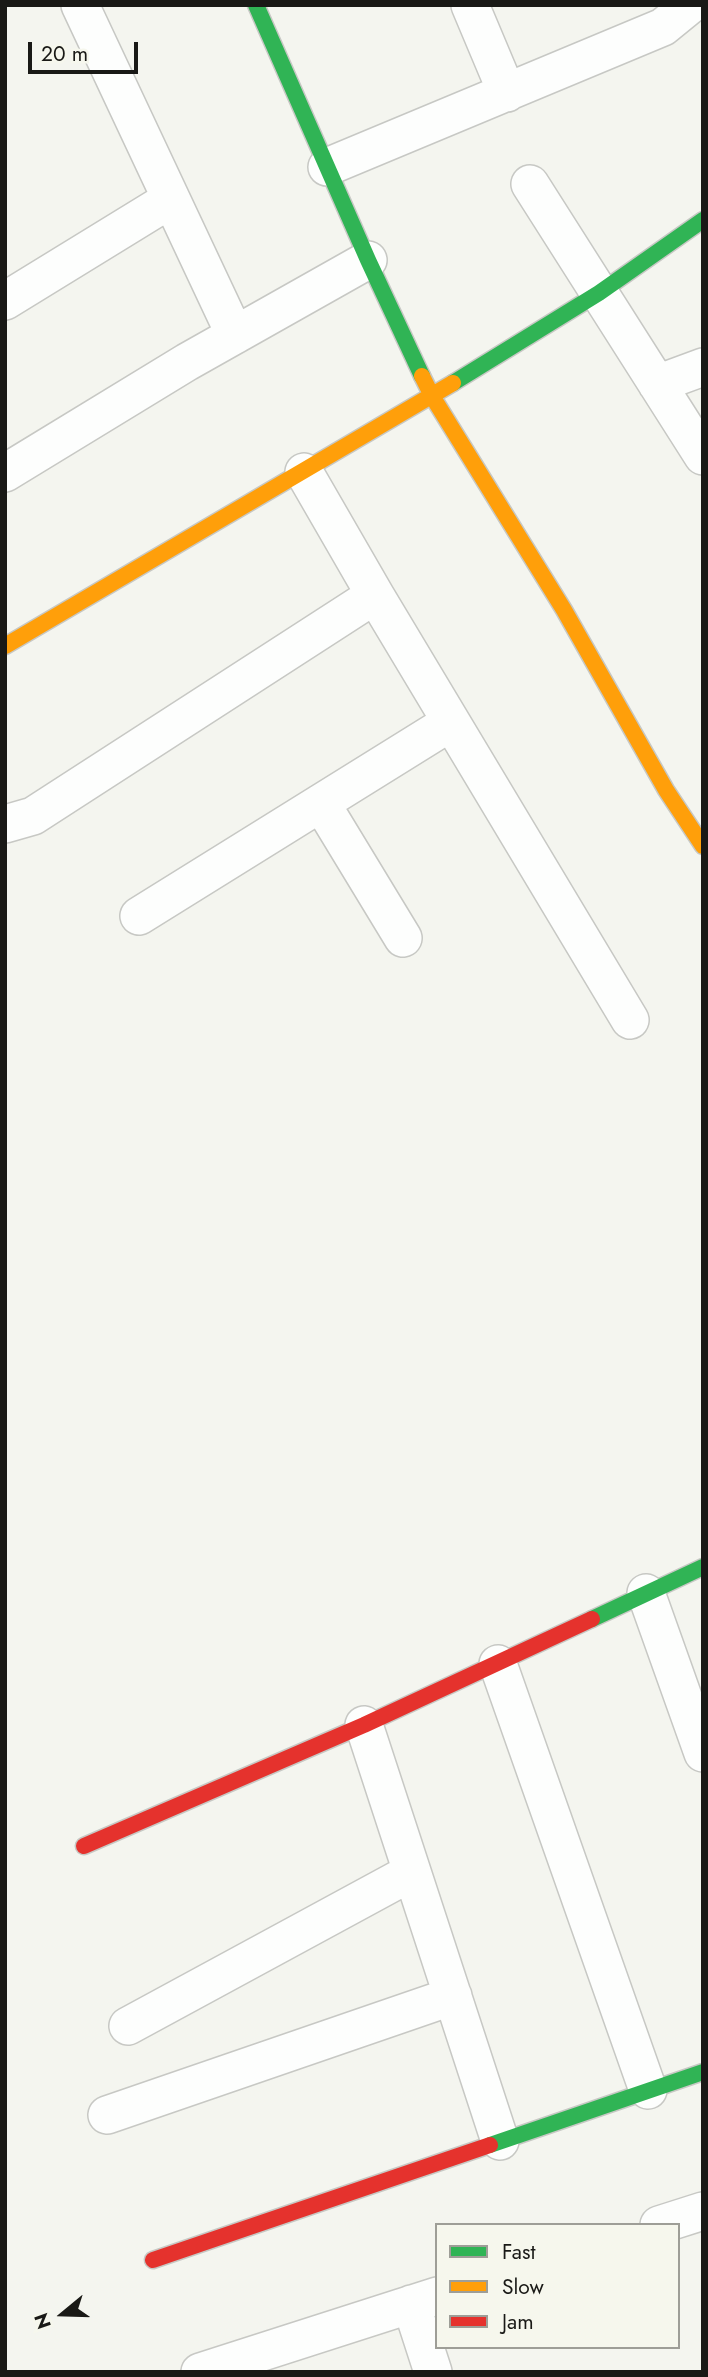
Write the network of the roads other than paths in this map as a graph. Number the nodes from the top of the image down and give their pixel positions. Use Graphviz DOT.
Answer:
graph roads {
  1 [pos="80,5"];
  2 [pos="256,5"];
  3 [pos="470,5"];
  4 [pos="690,5"];
  5 [pos="507,93"];
  6 [pos="327,167"];
  7 [pos="530,184"];
  8 [pos="171,199"];
  9 [pos="703,220"];
  10 [pos="368,260"];
  11 [pos="598,293"];
  12 [pos="5,301"];
  13 [pos="235,335"];
  14 [pos="703,367"];
  15 [pos="657,384"];
  16 [pos="432,396"];
  17 [pos="703,456"];
  18 [pos="304,472"];
  19 [pos="5,473"];
  20 [pos="375,596"];
  21 [pos="5,646"];
  22 [pos="451,722"];
  23 [pos="321,803"];
  24 [pos="5,824"];
  25 [pos="703,846"];
  26 [pos="139,916"];
  27 [pos="403,937"];
  28 [pos="630,1020"];
  29 [pos="703,1567"];
  30 [pos="646,1593"];
  31 [pos="498,1664"];
  32 [pos="364,1725"];
  33 [pos="703,1753"];
  34 [pos="84,1846"];
  35 [pos="412,1872"];
  36 [pos="453,1996"];
  37 [pos="128,2026"];
  38 [pos="703,2072"];
  39 [pos="648,2090"];
  40 [pos="107,2115"];
  41 [pos="500,2141"];
  42 [pos="703,2211"];
  43 [pos="665,2223"];
  44 [pos="153,2260"];
  45 [pos="424,2300"];
  46 [pos="200,2372"];
  47 [pos="433,2372"];
  1 -- 8 [label="street"];
  2 -- 6 [label="street"];
  3 -- 5 [label="street"];
  4 -- 5 [label="street"];
  5 -- 6 [label="street"];
  6 -- 10 [label="street"];
  7 -- 11 [label="street"];
  8 -- 12 [label="street"];
  8 -- 13 [label="street"];
  9 -- 11 [label="street"];
  10 -- 13 [label="street"];
  10 -- 16 [label="street"];
  11 -- 15 [label="street"];
  11 -- 16 [label="street"];
  13 -- 19 [label="street"];
  14 -- 15 [label="street"];
  15 -- 17 [label="street"];
  16 -- 18 [label="street"];
  16 -- 25 [label="street"];
  18 -- 20 [label="street"];
  18 -- 21 [label="street"];
  20 -- 22 [label="street"];
  20 -- 24 [label="street"];
  22 -- 23 [label="street"];
  22 -- 28 [label="street"];
  23 -- 26 [label="street"];
  23 -- 27 [label="street"];
  29 -- 30 [label="street"];
  30 -- 31 [label="street"];
  30 -- 33 [label="street"];
  31 -- 32 [label="street"];
  31 -- 39 [label="street"];
  32 -- 34 [label="street"];
  32 -- 35 [label="street"];
  35 -- 36 [label="street"];
  35 -- 37 [label="street"];
  36 -- 40 [label="street"];
  36 -- 41 [label="street"];
  38 -- 39 [label="street"];
  39 -- 41 [label="street"];
  41 -- 44 [label="street"];
  42 -- 43 [label="street"];
  45 -- 46 [label="street"];
  45 -- 47 [label="street"];
}
